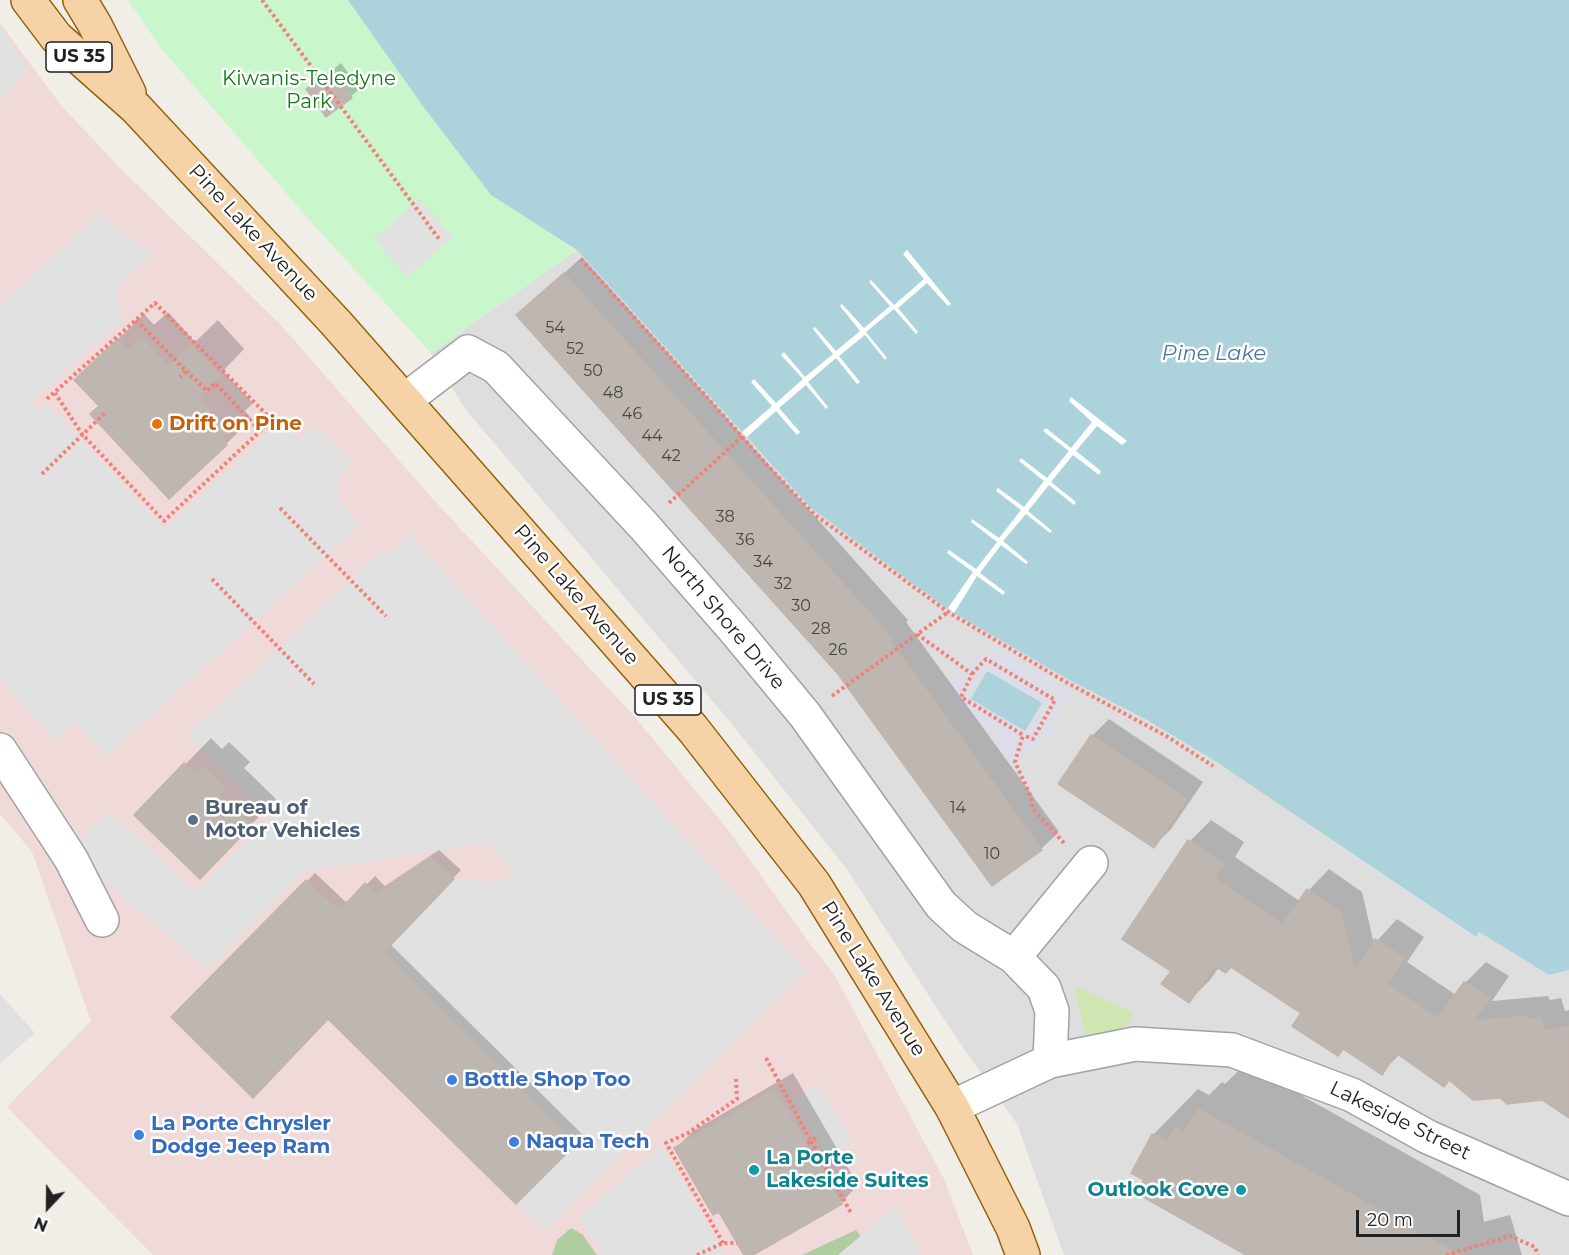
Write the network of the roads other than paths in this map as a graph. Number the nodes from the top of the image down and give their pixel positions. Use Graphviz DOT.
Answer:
graph roads {
  1 [pos="28,0"];
  2 [pos="80,0"];
  3 [pos="136,108"];
  4 [pos="405,400"];
  5 [pos="0,750"];
  6 [pos="1089,865"];
  7 [pos="102,920"];
  8 [pos="1014,957"];
  9 [pos="1050,1061"];
  10 [pos="952,1107"];
  11 [pos="1569,1199"];
  12 [pos="1023,1255"];
  1 -- 3 [label="main road, Pine Lake Avenue / US 35"];
  2 -- 3 [label="main road, Pine Lake Avenue / US 35"];
  3 -- 4 [label="main road, Pine Lake Avenue / US 35"];
  4 -- 8 [label="street, North Shore Drive"];
  4 -- 10 [label="main road, Pine Lake Avenue / US 35"];
  5 -- 7 [label="street"];
  6 -- 8 [label="street"];
  8 -- 9 [label="street, North Shore Drive"];
  9 -- 10 [label="street, Lakeside Street"];
  9 -- 11 [label="street, Lakeside Street"];
  10 -- 12 [label="main road, Pine Lake Avenue / US 35"];
}
